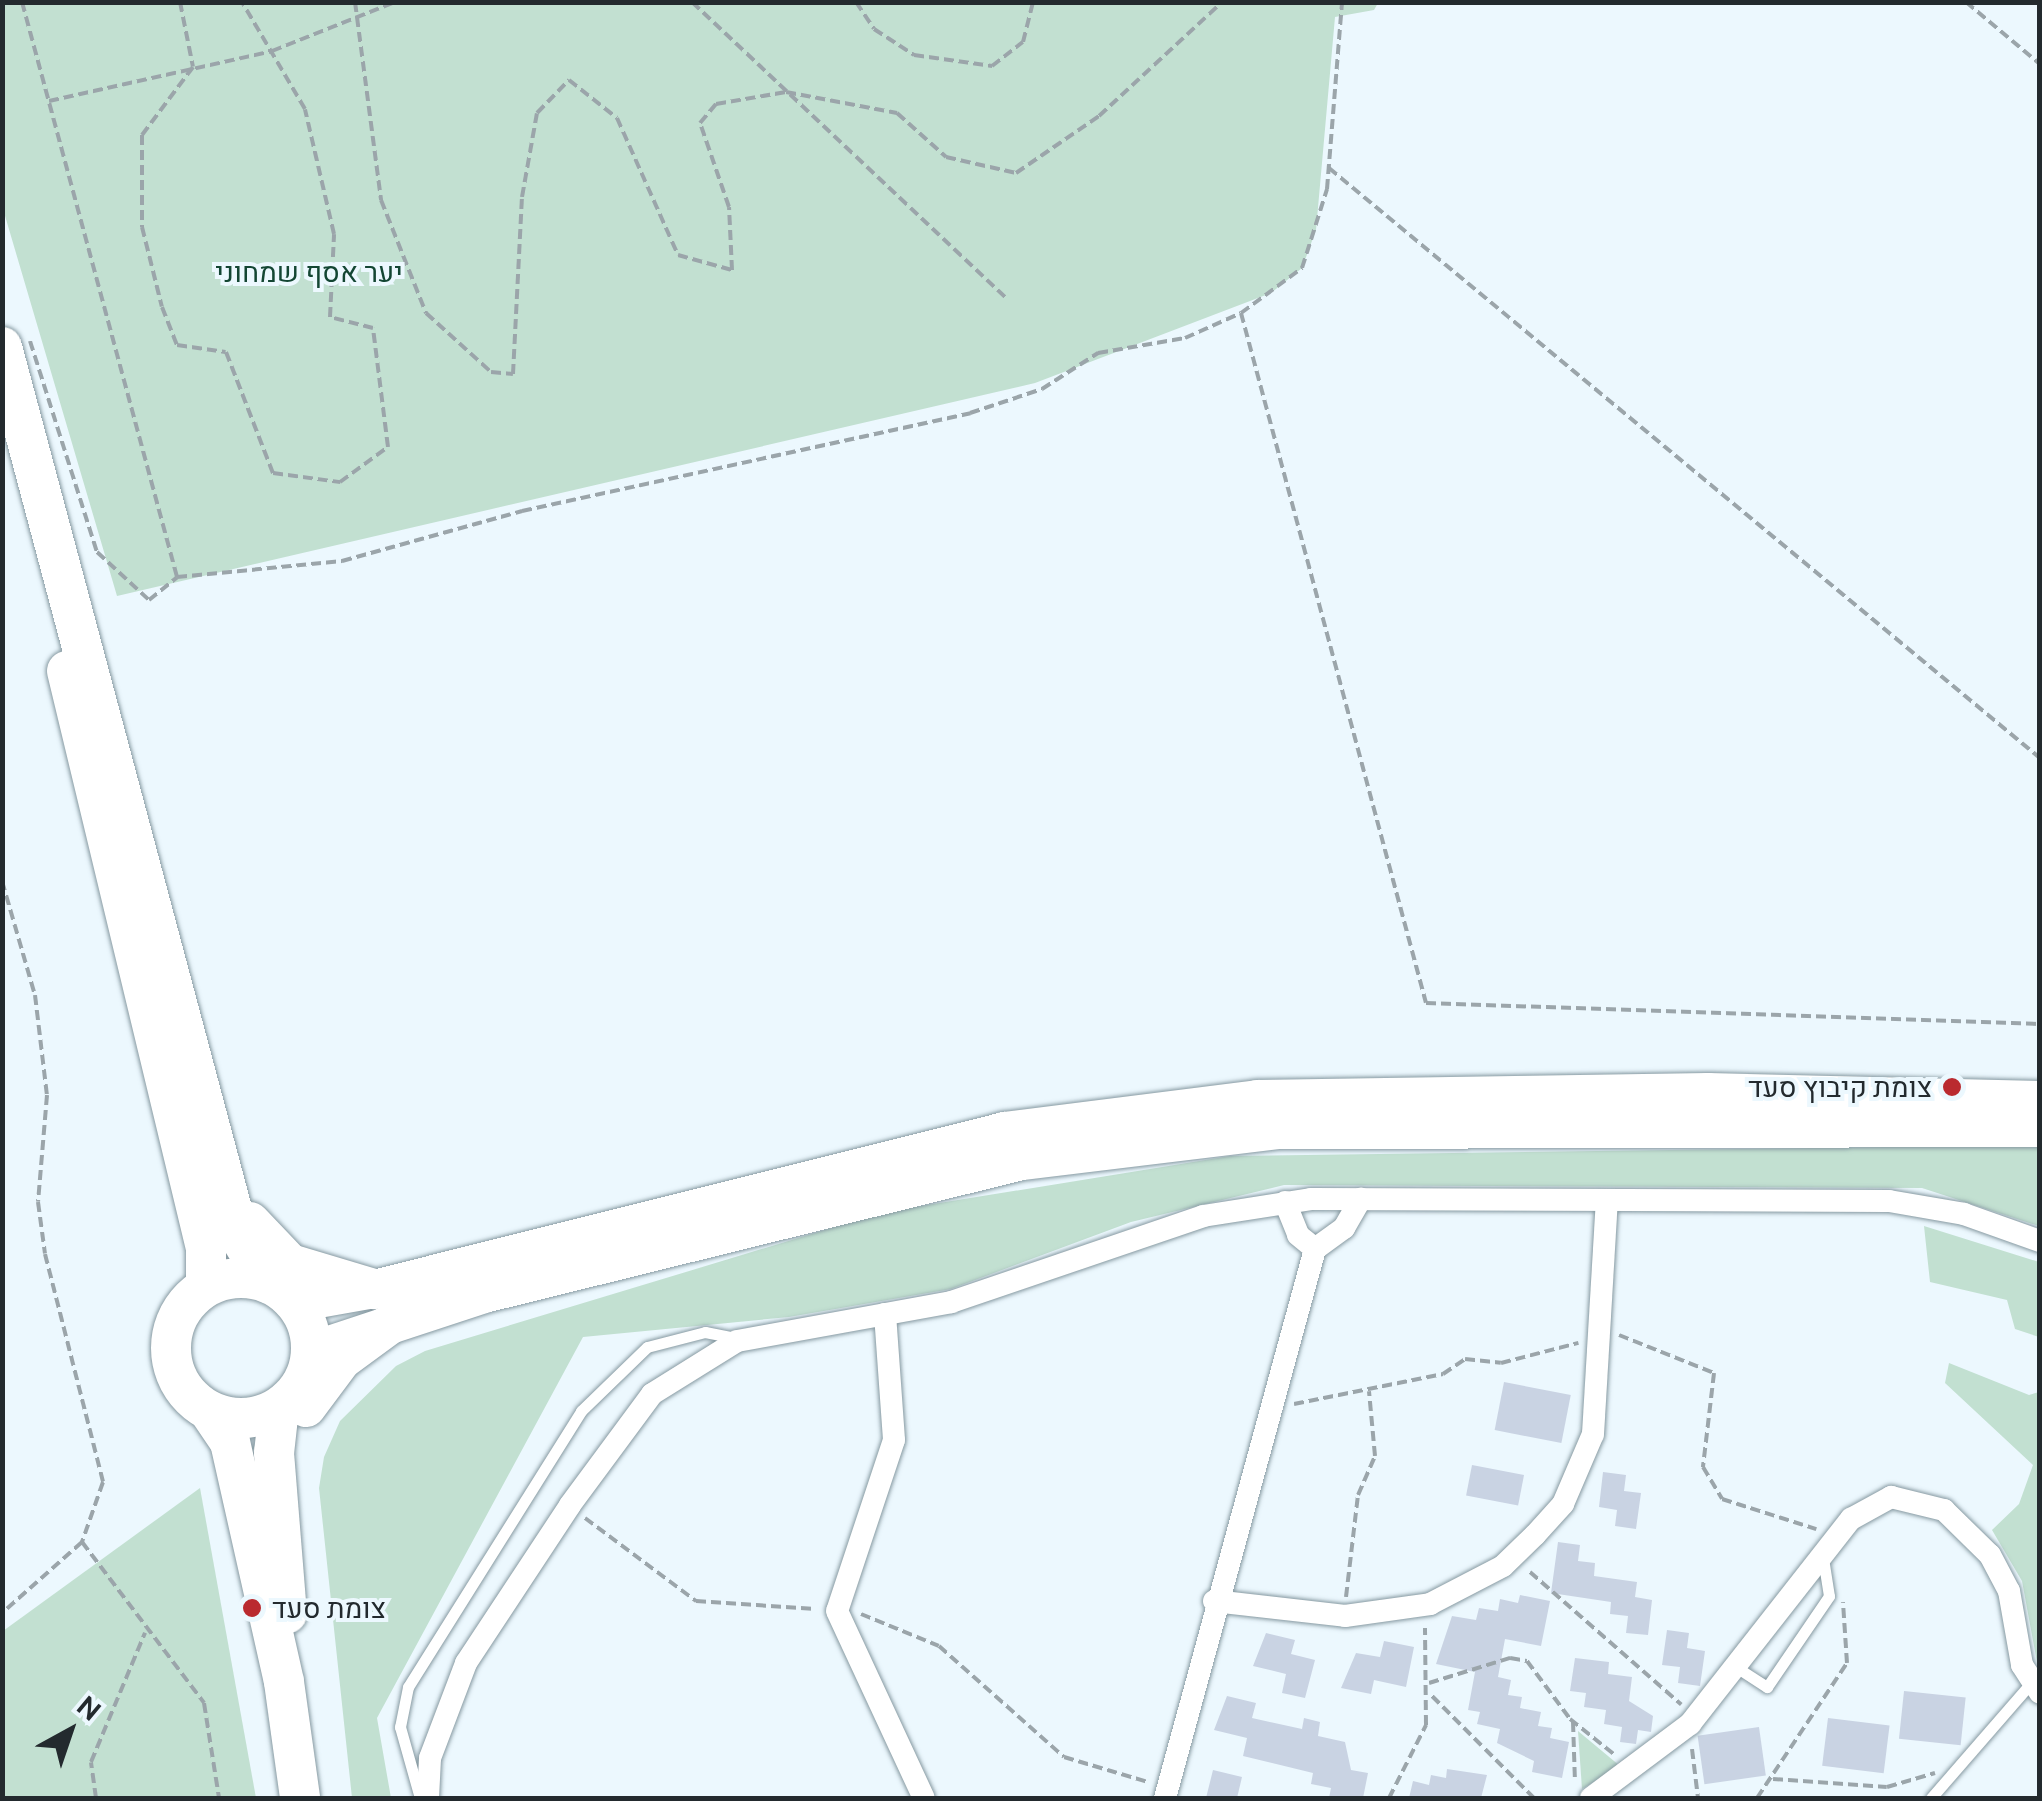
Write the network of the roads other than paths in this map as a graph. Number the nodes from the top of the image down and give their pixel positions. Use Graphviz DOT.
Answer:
graph roads {
  1 [pos="13,348"];
  2 [pos="2040,1100"];
  3 [pos="2040,1128"];
  4 [pos="225,1180"];
  5 [pos="1361,1198"];
  6 [pos="1607,1200"];
  7 [pos="1285,1202"];
  8 [pos="2040,1240"];
  9 [pos="1315,1249"];
  10 [pos="206,1286"];
  11 [pos="276,1287"];
  12 [pos="384,1305"];
  13 [pos="885,1314"];
  14 [pos="745,1340"];
  15 [pos="310,1362"];
  16 [pos="280,1408"];
  17 [pos="209,1411"];
  18 [pos="281,1522"];
  19 [pos="1822,1554"];
  20 [pos="1214,1601"];
  21 [pos="1736,1667"];
  22 [pos="284,1682"];
  23 [pos="2035,1688"];
  24 [pos="300,1798"];
  25 [pos="420,1798"];
  26 [pos="428,1798"];
  27 [pos="924,1798"];
  28 [pos="1165,1798"];
  29 [pos="1590,1798"];
  30 [pos="1931,1798"];
  1 -- 4 [label="highway"];
  1 -- 10 [label="highway"];
  2 -- 12 [label="main road"];
  3 -- 12 [label="main road"];
  4 -- 11 [label="highway"];
  4 -- 12 [label="highway"];
  5 -- 6 [label="street"];
  5 -- 7 [label="street"];
  5 -- 9 [label="street"];
  6 -- 8 [label="street"];
  6 -- 20 [label="street"];
  7 -- 9 [label="street"];
  7 -- 13 [label="street"];
  9 -- 20 [label="street"];
  10 -- 11 [label="highway"];
  10 -- 17 [label="highway"];
  11 -- 12 [label="main road"];
  11 -- 15 [label="highway"];
  12 -- 15 [label="main road"];
  12 -- 18 [label="highway"];
  13 -- 14 [label="street"];
  13 -- 27 [label="street"];
  14 -- 25 [label="lane"];
  14 -- 26 [label="street"];
  15 -- 16 [label="highway"];
  16 -- 17 [label="highway"];
  16 -- 18 [label="highway"];
  17 -- 22 [label="highway"];
  18 -- 22 [label="highway"];
  19 -- 21 [label="street"];
  19 -- 21 [label="lane"];
  19 -- 23 [label="street"];
  20 -- 28 [label="street"];
  21 -- 29 [label="street"];
  22 -- 24 [label="highway"];
  23 -- 30 [label="lane"];
}
